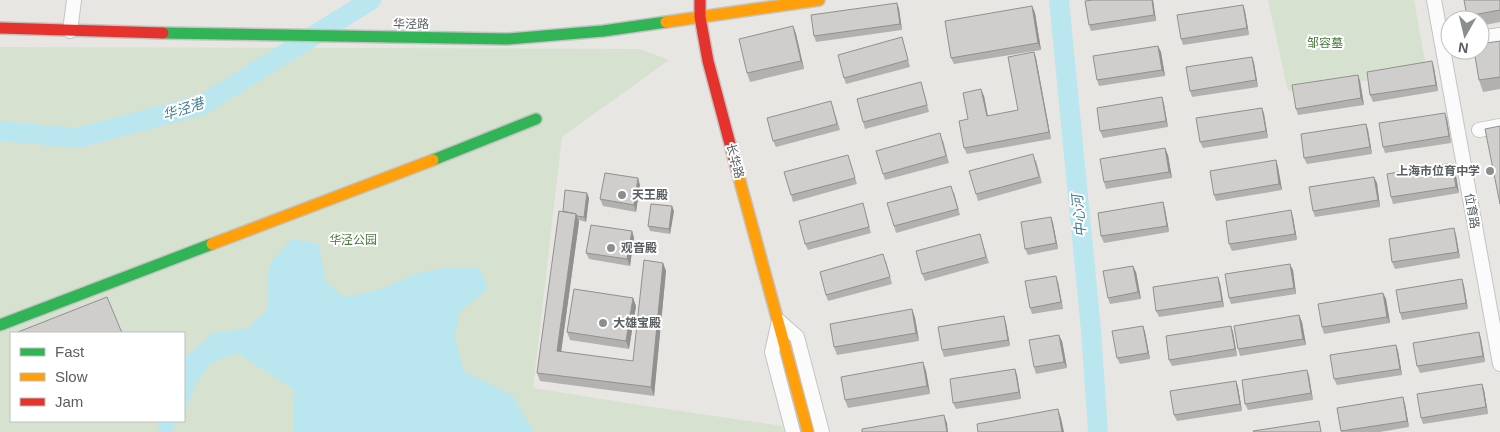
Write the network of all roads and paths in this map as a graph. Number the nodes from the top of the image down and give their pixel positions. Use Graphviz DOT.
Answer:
graph roads {
  1 [pos="74,0"];
  2 [pos="700,0"];
  3 [pos="819,0"];
  4 [pos="1434,0"];
  5 [pos="700,17"];
  6 [pos="0,28"];
  7 [pos="70,31"];
  8 [pos="536,119"];
  9 [pos="1500,126"];
  10 [pos="1479,130"];
  11 [pos="779,321"];
  12 [pos="0,325"];
  13 [pos="1500,364"];
  14 [pos="793,432"];
  15 [pos="808,432"];
  16 [pos="822,432"];
  1 -- 7 [label="street"];
  2 -- 5 [label="street, 长华路"];
  3 -- 5 [label="street, 华泾路"];
  4 -- 13 [label="street, 位育路"];
  5 -- 7 [label="street, 华泾路"];
  5 -- 11 [label="street, 长华路"];
  6 -- 7 [label="street, 华泾路"];
  8 -- 12 [label="street"];
  9 -- 10 [label="street"];
  11 -- 14 [label="street, 长华路"];
  11 -- 15 [label="street, 长华路"];
  11 -- 16 [label="street"];
}
